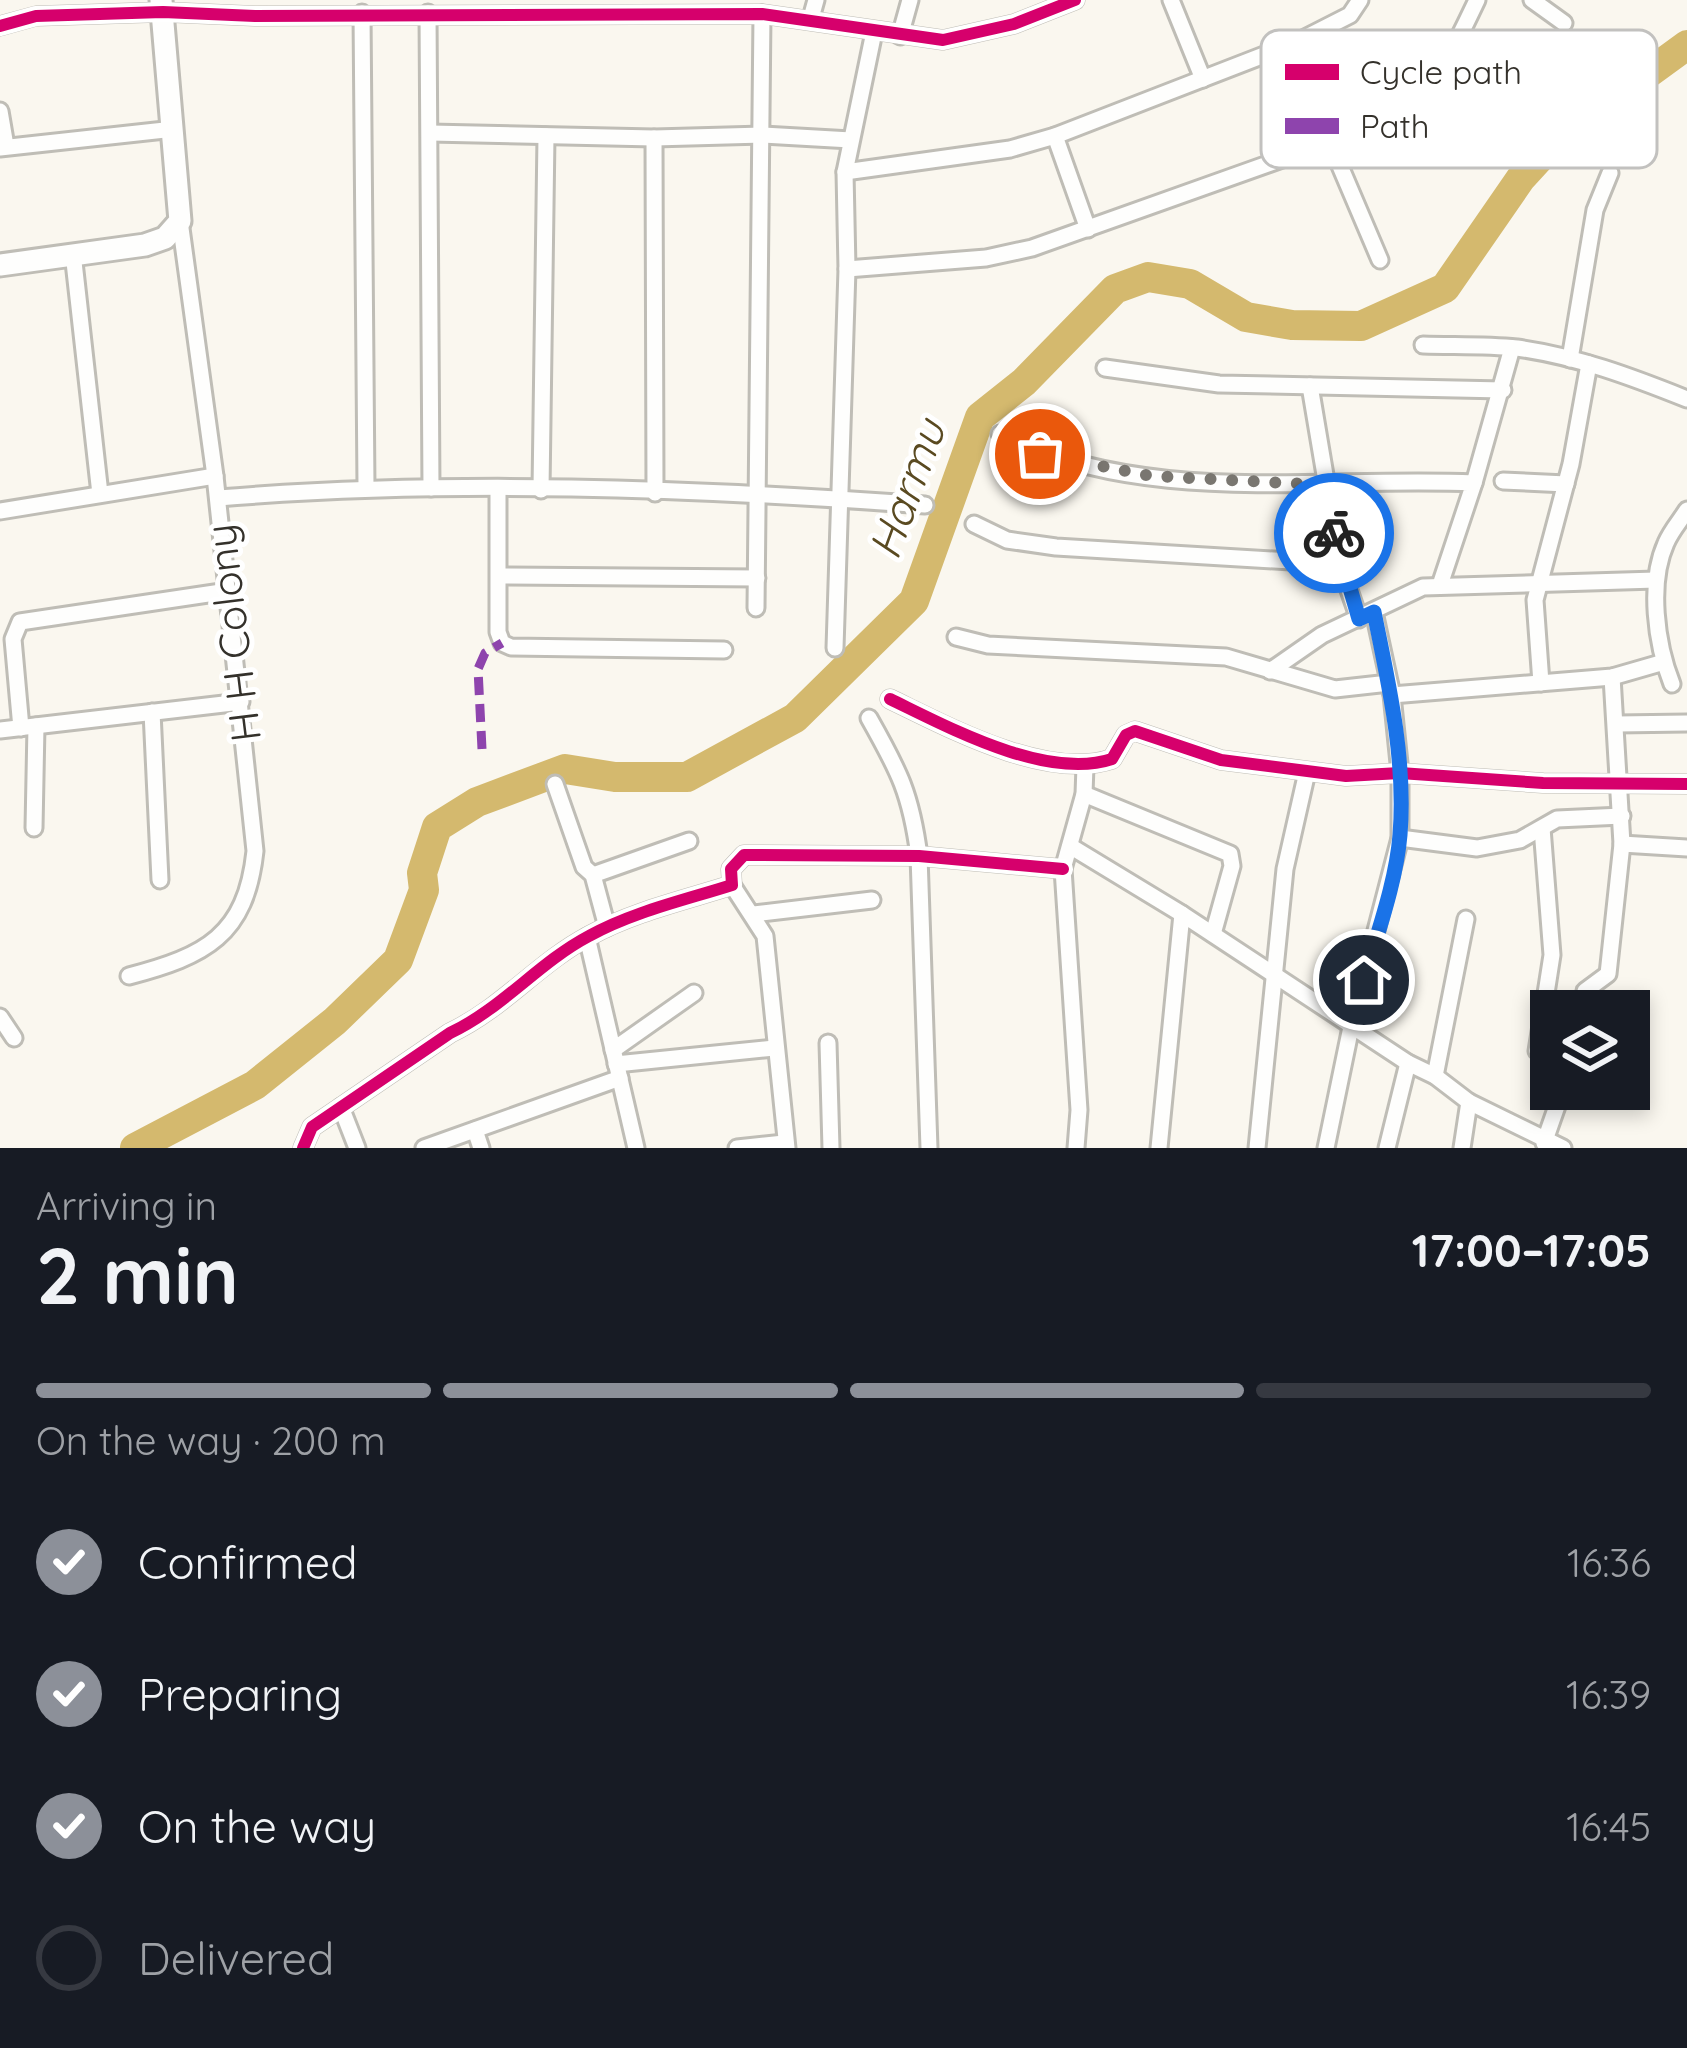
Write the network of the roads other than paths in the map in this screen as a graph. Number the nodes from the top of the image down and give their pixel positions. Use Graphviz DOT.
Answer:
graph roads {
  1 [pos="816,0"];
  2 [pos="910,0"];
  3 [pos="1021,0"];
  4 [pos="1075,0"];
  5 [pos="1171,0"];
  6 [pos="1360,0"];
  7 [pos="1477,0"];
  8 [pos="1532,0"];
  9 [pos="162,6"];
  10 [pos="651,7"];
  11 [pos="35,8"];
  12 [pos="254,8"];
  13 [pos="362,13"];
  14 [pos="428,13"];
  15 [pos="762,14"];
  16 [pos="811,18"];
  17 [pos="1564,22"];
  18 [pos="1013,24"];
  19 [pos="0,26"];
  20 [pos="1319,30"];
  21 [pos="1463,30"];
  22 [pos="874,32"];
  23 [pos="900,36"];
  24 [pos="1261,56"];
  25 [pos="1203,79"];
  26 [pos="0,111"];
  27 [pos="174,129"];
  28 [pos="430,134"];
  29 [pos="764,134"];
  30 [pos="546,136"];
  31 [pos="1055,136"];
  32 [pos="654,138"];
  33 [pos="851,140"];
  34 [pos="3,147"];
  35 [pos="1261,167"];
  36 [pos="1341,168"];
  37 [pos="844,172"];
  38 [pos="1610,172"];
  39 [pos="180,221"];
  40 [pos="1088,230"];
  41 [pos="74,253"];
  42 [pos="1380,260"];
  43 [pos="0,265"];
  44 [pos="847,269"];
  45 [pos="1424,345"];
  46 [pos="1512,348"];
  47 [pos="1570,359"];
  48 [pos="1589,364"];
  49 [pos="1105,368"];
  50 [pos="1310,386"];
  51 [pos="1503,391"];
  52 [pos="1687,399"];
  53 [pos="1000,434"];
  54 [pos="215,476"];
  55 [pos="1503,481"];
  56 [pos="1474,483"];
  57 [pos="1566,484"];
  58 [pos="1324,485"];
  59 [pos="365,487"];
  60 [pos="431,488"];
  61 [pos="498,490"];
  62 [pos="541,490"];
  63 [pos="655,493"];
  64 [pos="100,494"];
  65 [pos="758,495"];
  66 [pos="218,498"];
  67 [pos="841,499"];
  68 [pos="925,505"];
  69 [pos="0,511"];
  70 [pos="1687,511"];
  71 [pos="974,524"];
  72 [pos="1340,564"];
  73 [pos="499,576"];
  74 [pos="757,578"];
  75 [pos="1656,580"];
  76 [pos="1543,581"];
  77 [pos="1440,585"];
  78 [pos="229,590"];
  79 [pos="757,608"];
  80 [pos="1367,615"];
  81 [pos="956,637"];
  82 [pos="835,648"];
  83 [pos="724,650"];
  84 [pos="1664,662"];
  85 [pos="1270,671"];
  86 [pos="1612,677"];
  87 [pos="1541,682"];
  88 [pos="1672,684"];
  89 [pos="1390,689"];
  90 [pos="890,699"];
  91 [pos="241,702"];
  92 [pos="152,712"];
  93 [pos="868,718"];
  94 [pos="1687,723"];
  95 [pos="1617,724"];
  96 [pos="28,727"];
  97 [pos="0,730"];
  98 [pos="1085,766"];
  99 [pos="1307,772"];
  100 [pos="1400,773"];
  101 [pos="1619,782"];
  102 [pos="555,784"];
  103 [pos="1687,784"];
  104 [pos="1084,794"];
  105 [pos="1622,816"];
  106 [pos="34,828"];
  107 [pos="1542,828"];
  108 [pos="1400,838"];
  109 [pos="689,842"];
  110 [pos="1622,844"];
  111 [pos="1070,846"];
  112 [pos="1687,848"];
  113 [pos="919,856"];
  114 [pos="1063,869"];
  115 [pos="593,875"];
  116 [pos="160,880"];
  117 [pos="732,885"];
  118 [pos="872,900"];
  119 [pos="754,914"];
  120 [pos="1183,914"];
  121 [pos="1466,919"];
  122 [pos="607,927"];
  123 [pos="1213,934"];
  124 [pos="587,937"];
  125 [pos="1273,973"];
  126 [pos="129,976"];
  127 [pos="1547,990"];
  128 [pos="1586,990"];
  129 [pos="694,993"];
  130 [pos="0,1017"];
  131 [pos="1352,1027"];
  132 [pos="14,1038"];
  133 [pos="828,1043"];
  134 [pos="774,1048"];
  135 [pos="616,1064"];
  136 [pos="1408,1064"];
  137 [pos="1435,1076"];
  138 [pos="1469,1102"];
  139 [pos="341,1107"];
  140 [pos="1556,1110"];
  141 [pos="476,1130"];
  142 [pos="1544,1143"];
  143 [pos="785,1146"];
  144 [pos="303,1148"];
  145 [pos="357,1148"];
  146 [pos="424,1148"];
  147 [pos="481,1148"];
  148 [pos="636,1148"];
  149 [pos="737,1148"];
  150 [pos="831,1148"];
  151 [pos="929,1148"];
  152 [pos="1076,1148"];
  153 [pos="1159,1148"];
  154 [pos="1257,1148"];
  155 [pos="1326,1148"];
  156 [pos="1387,1148"];
  157 [pos="1462,1148"];
  158 [pos="1563,1148"];
  1 -- 16 [label="street"];
  2 -- 23 [label="street"];
  3 -- 18 [label="street"];
  4 -- 18 [label="street"];
  5 -- 25 [label="street"];
  6 -- 20 [label="street"];
  7 -- 21 [label="street"];
  8 -- 17 [label="street"];
  9 -- 11 [label="street"];
  9 -- 12 [label="street"];
  9 -- 27 [label="main road"];
  10 -- 14 [label="street"];
  10 -- 15 [label="street"];
  11 -- 19 [label="street"];
  12 -- 13 [label="street"];
  13 -- 14 [label="street"];
  13 -- 59 [label="street"];
  14 -- 28 [label="street"];
  15 -- 16 [label="street"];
  15 -- 29 [label="street"];
  16 -- 22 [label="street"];
  18 -- 23 [label="street"];
  22 -- 23 [label="street"];
  22 -- 33 [label="street"];
  24 -- 25 [label="street"];
  25 -- 31 [label="street"];
  26 -- 34 [label="street"];
  27 -- 34 [label="street"];
  27 -- 39 [label="main road"];
  28 -- 30 [label="street"];
  28 -- 60 [label="street"];
  29 -- 32 [label="street"];
  29 -- 33 [label="street"];
  29 -- 65 [label="street"];
  30 -- 32 [label="street"];
  30 -- 62 [label="street"];
  31 -- 37 [label="street"];
  31 -- 40 [label="street"];
  32 -- 63 [label="street"];
  33 -- 37 [label="street"];
  35 -- 40 [label="street"];
  36 -- 42 [label="street"];
  37 -- 44 [label="street"];
  38 -- 47 [label="street"];
  39 -- 41 [label="main road"];
  39 -- 54 [label="street, H H Colony"];
  40 -- 44 [label="street"];
  41 -- 43 [label="main road"];
  41 -- 64 [label="street"];
  44 -- 67 [label="street"];
  45 -- 46 [label="street"];
  46 -- 47 [label="street"];
  46 -- 51 [label="street"];
  47 -- 48 [label="street"];
  48 -- 52 [label="street"];
  48 -- 57 [label="street"];
  49 -- 50 [label="street"];
  50 -- 51 [label="street"];
  50 -- 58 [label="street"];
  51 -- 56 [label="street"];
  53 -- 58 [label="street"];
  54 -- 64 [label="street"];
  54 -- 66 [label="street, H H Colony"];
  55 -- 57 [label="street"];
  56 -- 58 [label="street"];
  56 -- 77 [label="street"];
  57 -- 76 [label="street"];
  58 -- 72 [label="street"];
  59 -- 60 [label="street"];
  59 -- 66 [label="street"];
  60 -- 61 [label="street"];
  61 -- 62 [label="street"];
  61 -- 73 [label="street"];
  62 -- 63 [label="street"];
  63 -- 65 [label="street"];
  64 -- 69 [label="street"];
  65 -- 67 [label="street"];
  65 -- 74 [label="street"];
  66 -- 78 [label="street, H H Colony"];
  67 -- 68 [label="street"];
  67 -- 82 [label="street"];
  70 -- 75 [label="street"];
  71 -- 72 [label="street"];
  72 -- 80 [label="street"];
  73 -- 74 [label="street"];
  73 -- 83 [label="street"];
  74 -- 79 [label="street"];
  75 -- 76 [label="street"];
  75 -- 84 [label="street"];
  76 -- 77 [label="street"];
  76 -- 87 [label="street"];
  77 -- 80 [label="street"];
  78 -- 91 [label="street, H H Colony"];
  78 -- 96 [label="street"];
  80 -- 85 [label="street"];
  80 -- 89 [label="street"];
  81 -- 85 [label="street"];
  84 -- 86 [label="street"];
  84 -- 88 [label="street"];
  85 -- 89 [label="street"];
  86 -- 87 [label="street"];
  86 -- 95 [label="street"];
  87 -- 89 [label="street"];
  89 -- 100 [label="street"];
  90 -- 98 [label="street"];
  91 -- 92 [label="street"];
  91 -- 126 [label="street, H H Colony"];
  92 -- 96 [label="street"];
  92 -- 116 [label="street"];
  93 -- 113 [label="street"];
  94 -- 95 [label="street"];
  95 -- 101 [label="street"];
  96 -- 97 [label="street"];
  96 -- 106 [label="street"];
  98 -- 99 [label="street"];
  98 -- 104 [label="street"];
  99 -- 100 [label="street"];
  99 -- 125 [label="street"];
  100 -- 101 [label="street"];
  100 -- 108 [label="street"];
  101 -- 103 [label="street"];
  101 -- 105 [label="street"];
  102 -- 115 [label="street"];
  104 -- 111 [label="street"];
  104 -- 123 [label="street"];
  105 -- 107 [label="street"];
  105 -- 110 [label="street"];
  107 -- 108 [label="street"];
  107 -- 127 [label="street"];
  108 -- 131 [label="street"];
  109 -- 115 [label="street"];
  110 -- 112 [label="street"];
  110 -- 128 [label="street"];
  111 -- 114 [label="street"];
  111 -- 120 [label="street"];
  113 -- 114 [label="street"];
  113 -- 117 [label="street"];
  113 -- 151 [label="street"];
  114 -- 152 [label="street"];
  115 -- 122 [label="street"];
  117 -- 119 [label="street"];
  117 -- 122 [label="street"];
  118 -- 119 [label="street"];
  119 -- 134 [label="street"];
  120 -- 123 [label="street"];
  120 -- 153 [label="street"];
  121 -- 137 [label="street"];
  122 -- 124 [label="street"];
  123 -- 125 [label="street"];
  124 -- 135 [label="street"];
  124 -- 139 [label="street"];
  125 -- 131 [label="street"];
  125 -- 154 [label="street"];
  129 -- 135 [label="street"];
  130 -- 132 [label="street"];
  131 -- 136 [label="street"];
  131 -- 155 [label="street"];
  133 -- 150 [label="street"];
  134 -- 135 [label="street"];
  134 -- 143 [label="street"];
  135 -- 141 [label="street"];
  135 -- 148 [label="street"];
  136 -- 137 [label="street"];
  136 -- 156 [label="street"];
  137 -- 138 [label="street"];
  138 -- 142 [label="street"];
  138 -- 157 [label="street"];
  139 -- 144 [label="street"];
  139 -- 145 [label="street"];
  140 -- 142 [label="street"];
  141 -- 146 [label="street"];
  141 -- 147 [label="street"];
  142 -- 158 [label="street"];
  143 -- 149 [label="street"];
}
